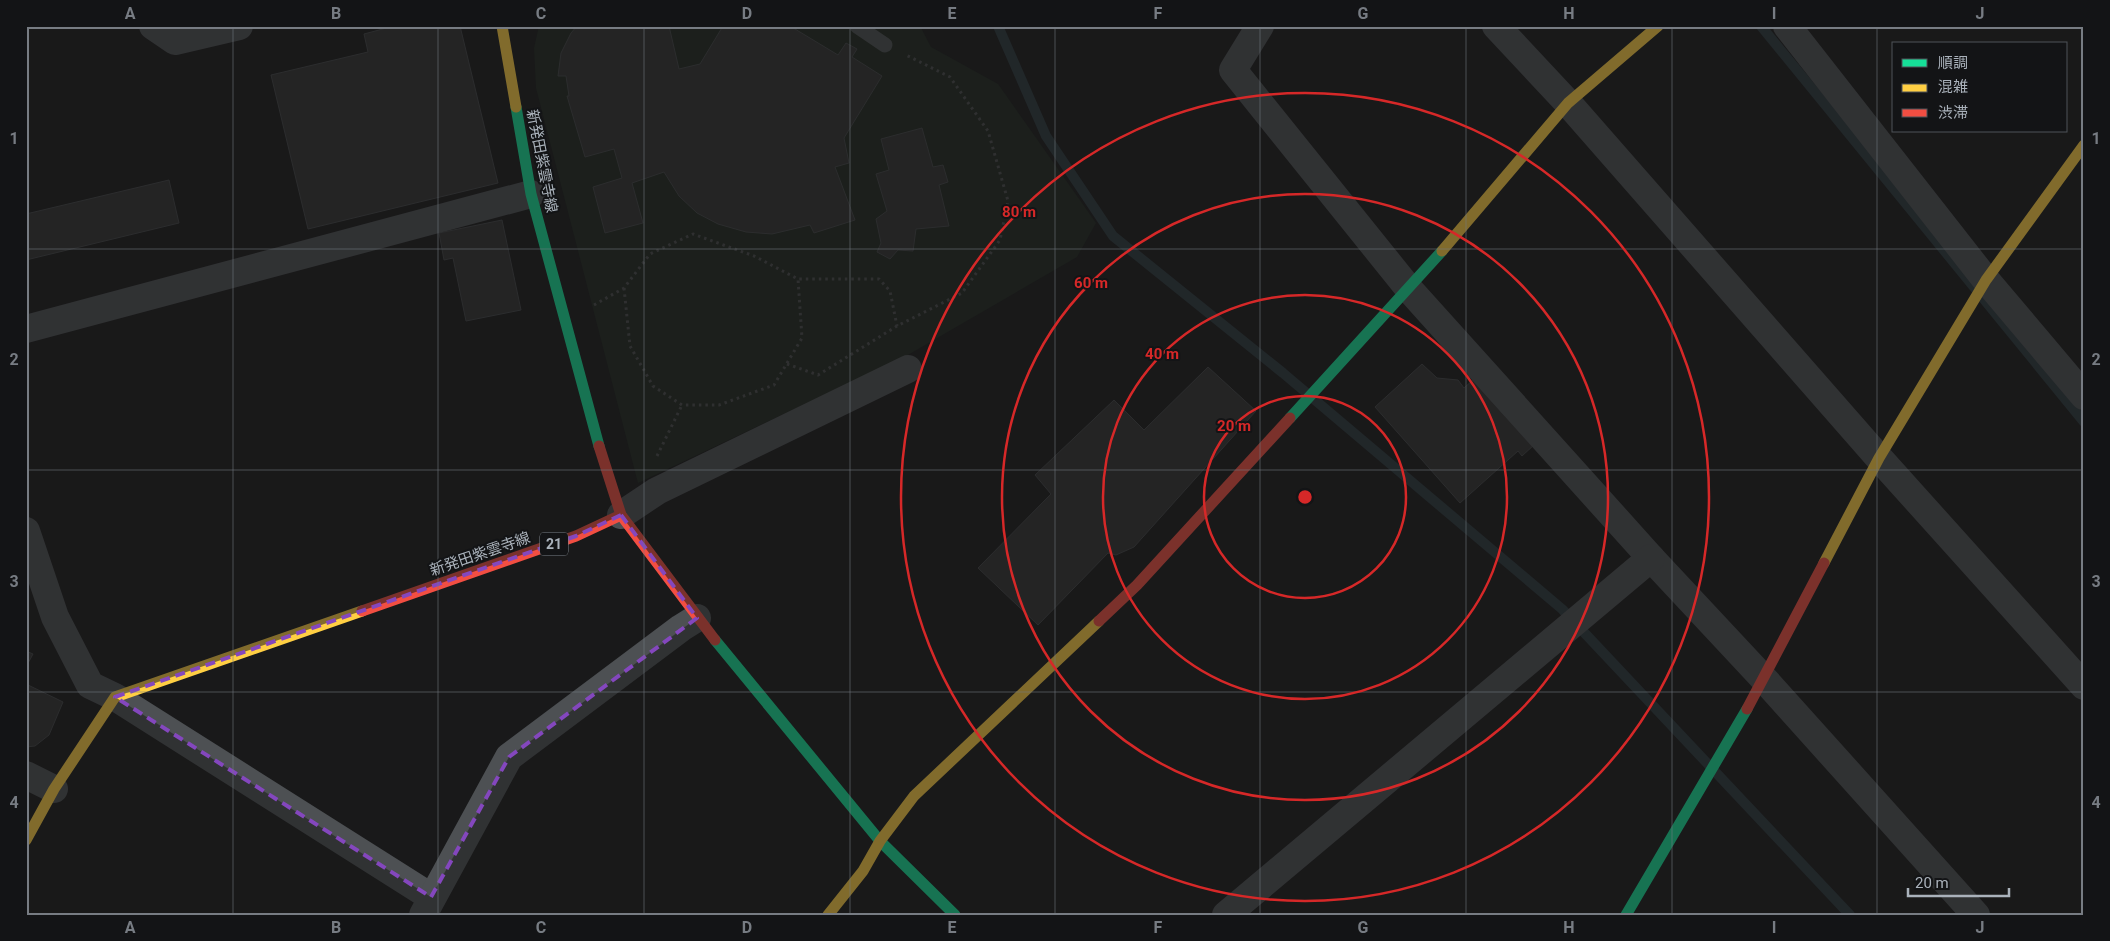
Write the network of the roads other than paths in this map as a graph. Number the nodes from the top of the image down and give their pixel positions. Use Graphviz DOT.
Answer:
graph roads {
  1 [pos="153,26"];
  2 [pos="239,26"];
  3 [pos="502,26"];
  4 [pos="857,26"];
  5 [pos="1260,26"];
  6 [pos="1496,26"];
  7 [pos="1658,26"];
  8 [pos="1787,26"];
  9 [pos="885,45"];
  10 [pos="1568,103"];
  11 [pos="2084,145"];
  12 [pos="531,194"];
  13 [pos="1986,280"];
  14 [pos="1409,289"];
  15 [pos="26,329"];
  16 [pos="908,369"];
  17 [pos="2084,396"];
  18 [pos="1879,458"];
  19 [pos="621,515"];
  20 [pos="26,531"];
  21 [pos="1651,558"];
  22 [pos="697,618"];
  23 [pos="1764,679"];
  24 [pos="2084,686"];
  25 [pos="115,697"];
  26 [pos="26,775"];
  27 [pos="54,789"];
  28 [pos="26,840"];
  29 [pos="880,841"];
  30 [pos="427,906"];
  31 [pos="828,915"];
  32 [pos="955,915"];
  33 [pos="1226,915"];
  34 [pos="1626,915"];
  35 [pos="1976,915"];
  1 -- 2 [label="street"];
  3 -- 12 [label="street, 新発田紫雲寺線"];
  4 -- 9 [label="lane"];
  5 -- 14 [label="street"];
  6 -- 10 [label="street"];
  7 -- 10 [label="street"];
  8 -- 13 [label="street"];
  10 -- 14 [label="street"];
  10 -- 18 [label="street"];
  11 -- 13 [label="street"];
  12 -- 15 [label="street"];
  12 -- 19 [label="street, 新発田紫雲寺線"];
  13 -- 17 [label="street"];
  13 -- 18 [label="street"];
  14 -- 21 [label="street"];
  14 -- 29 [label="street"];
  16 -- 19 [label="street"];
  18 -- 23 [label="street"];
  18 -- 24 [label="street"];
  19 -- 22 [label="street"];
  19 -- 25 [label="street, 新発田紫雲寺線 / 21"];
  20 -- 25 [label="street"];
  21 -- 23 [label="street"];
  21 -- 33 [label="street"];
  22 -- 29 [label="street"];
  22 -- 30 [label="street"];
  23 -- 34 [label="street"];
  23 -- 35 [label="street"];
  25 -- 27 [label="street"];
  25 -- 30 [label="street"];
  26 -- 27 [label="street"];
  27 -- 28 [label="street"];
  29 -- 31 [label="street"];
  29 -- 32 [label="street"];
}
